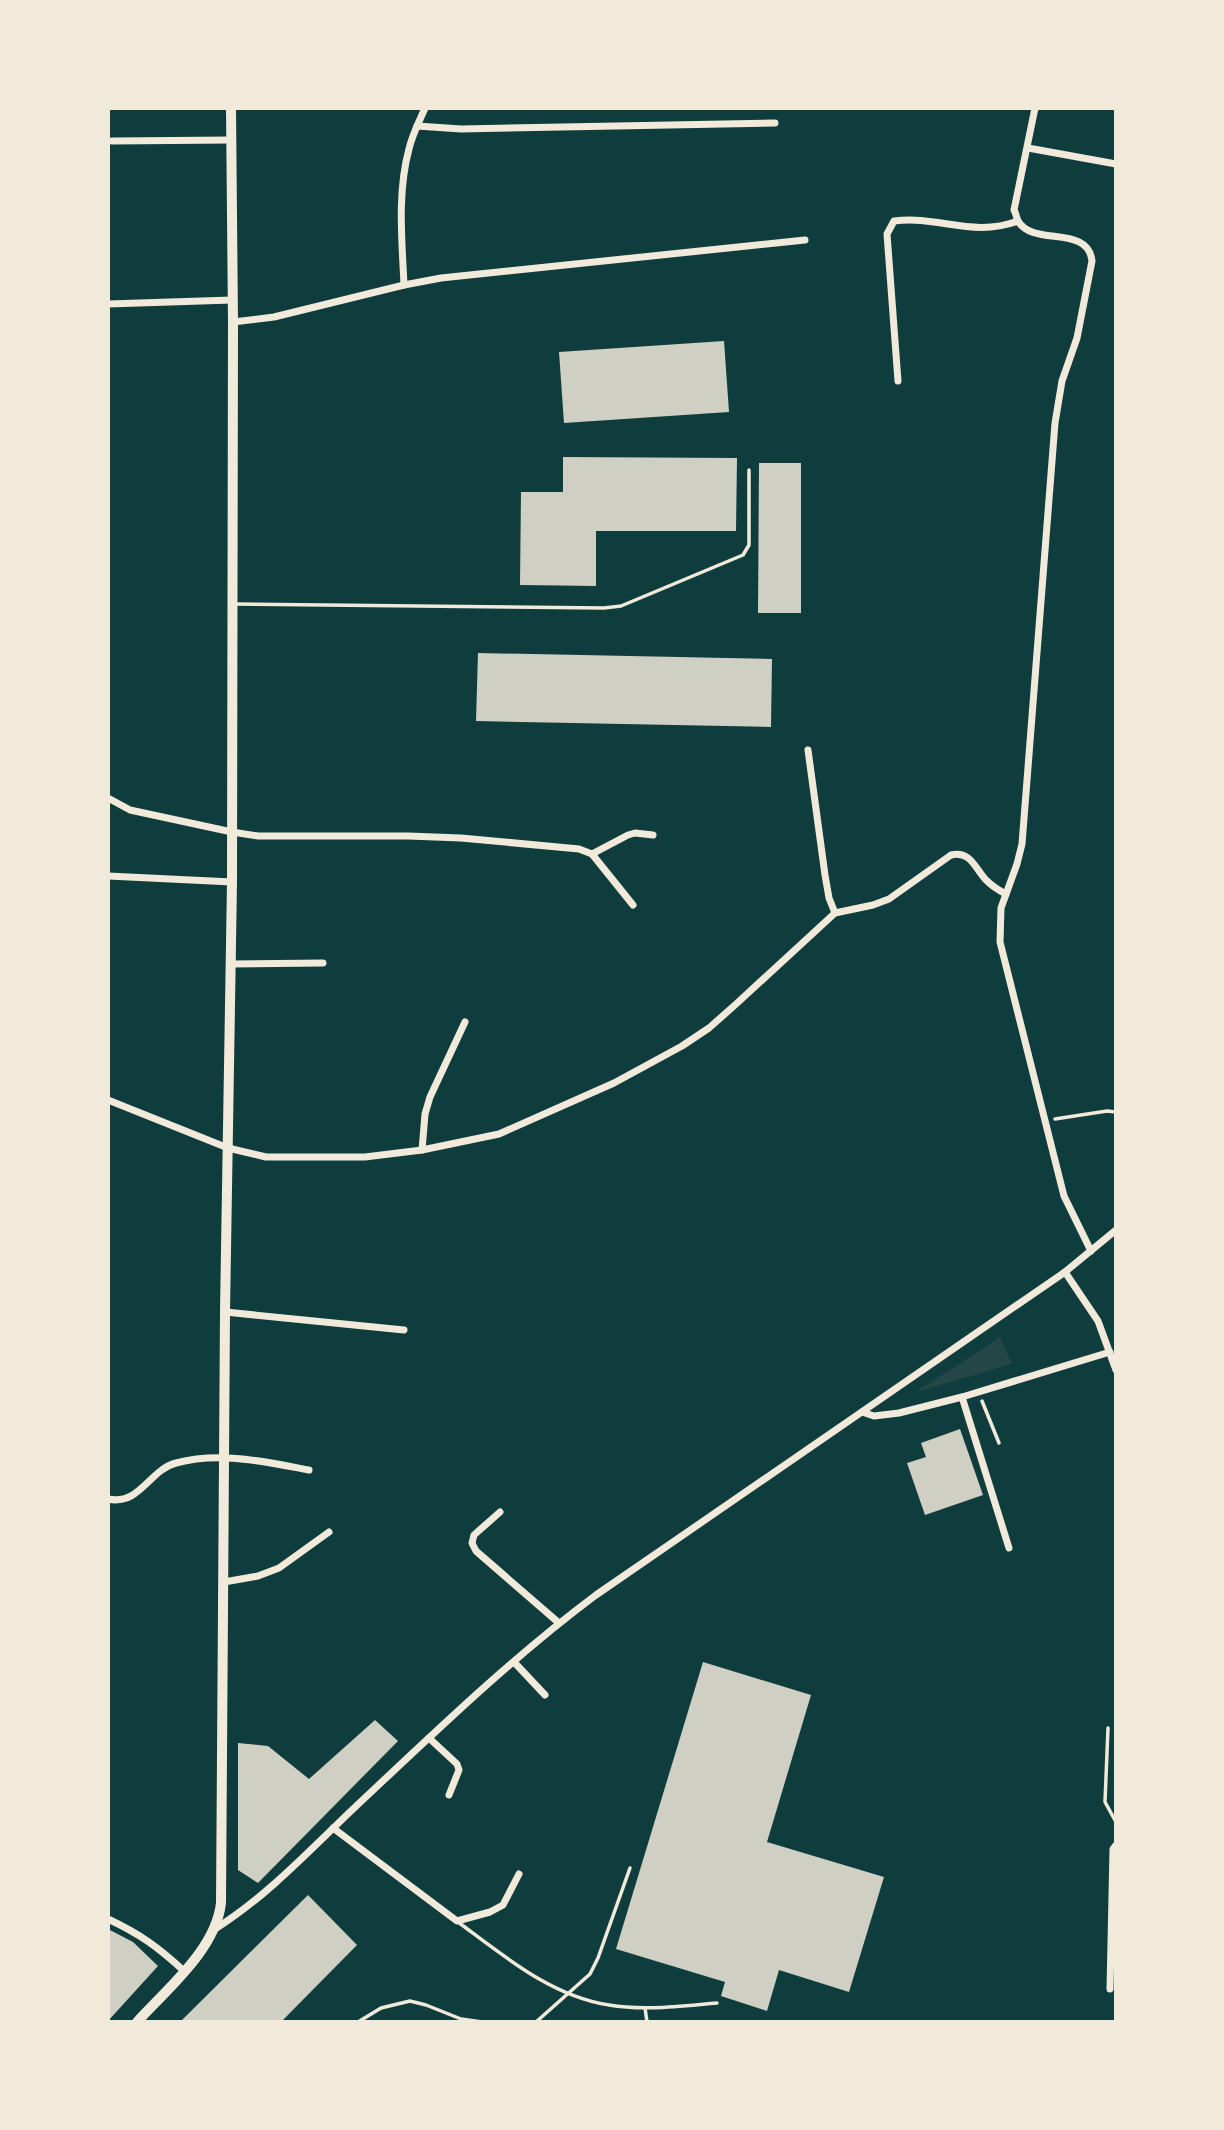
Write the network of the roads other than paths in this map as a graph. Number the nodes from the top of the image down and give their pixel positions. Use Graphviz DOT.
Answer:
graph roads {
  1 [pos="231,108"];
  2 [pos="425,108"];
  3 [pos="1035,108"];
  4 [pos="775,122"];
  5 [pos="417,126"];
  6 [pos="231,140"];
  7 [pos="113,141"];
  8 [pos="1027,148"];
  9 [pos="1115,164"];
  10 [pos="1018,221"];
  11 [pos="805,240"];
  12 [pos="404,285"];
  13 [pos="232,300"];
  14 [pos="108,304"];
  15 [pos="233,322"];
  16 [pos="898,381"];
  17 [pos="749,470"];
  18 [pos="232,604"];
  19 [pos="808,750"];
  20 [pos="108,798"];
  21 [pos="232,832"];
  22 [pos="653,835"];
  23 [pos="592,854"];
  24 [pos="108,876"];
  25 [pos="232,882"];
  26 [pos="1006,894"];
  27 [pos="633,905"];
  28 [pos="835,913"];
  29 [pos="323,963"];
  30 [pos="230,964"];
  31 [pos="465,1022"];
  32 [pos="108,1100"];
  33 [pos="228,1148"];
  34 [pos="422,1150"];
  35 [pos="1115,1230"];
  36 [pos="1091,1251"];
  37 [pos="1065,1272"];
  38 [pos="225,1312"];
  39 [pos="404,1329"];
  40 [pos="1113,1352"];
  41 [pos="1115,1370"];
  42 [pos="962,1397"];
  43 [pos="862,1412"];
  44 [pos="224,1457"];
  45 [pos="309,1470"];
  46 [pos="108,1499"];
  47 [pos="500,1512"];
  48 [pos="329,1532"];
  49 [pos="1009,1548"];
  50 [pos="224,1582"];
  51 [pos="559,1623"];
  52 [pos="514,1662"];
  53 [pos="545,1695"];
  54 [pos="1108,1728"];
  55 [pos="429,1738"];
  56 [pos="449,1796"];
  57 [pos="1115,1822"];
  58 [pos="333,1828"];
  59 [pos="1115,1845"];
  60 [pos="630,1868"];
  61 [pos="519,1874"];
  62 [pos="108,1919"];
  63 [pos="457,1921"];
  64 [pos="215,1929"];
  65 [pos="184,1971"];
  66 [pos="1110,1989"];
  67 [pos="568,1994"];
  68 [pos="717,2003"];
  69 [pos="645,2008"];
  70 [pos="461,2020"];
  71 [pos="137,2021"];
  72 [pos="358,2021"];
  73 [pos="482,2021"];
  74 [pos="536,2021"];
  75 [pos="647,2021"];
  1 -- 6 [label="street"];
  2 -- 5 [label="street"];
  3 -- 8 [label="street"];
  4 -- 5 [label="street"];
  5 -- 12 [label="street"];
  6 -- 7 [label="street"];
  6 -- 13 [label="street"];
  8 -- 9 [label="street"];
  8 -- 10 [label="street"];
  10 -- 16 [label="street"];
  10 -- 26 [label="street"];
  11 -- 12 [label="street"];
  12 -- 15 [label="street"];
  13 -- 14 [label="street"];
  13 -- 15 [label="street"];
  15 -- 18 [label="street"];
  17 -- 18 [label="lane"];
  18 -- 21 [label="street"];
  19 -- 28 [label="street"];
  20 -- 21 [label="street"];
  21 -- 23 [label="street"];
  21 -- 25 [label="street"];
  22 -- 23 [label="street"];
  23 -- 27 [label="street"];
  24 -- 25 [label="street"];
  25 -- 30 [label="street"];
  26 -- 28 [label="street"];
  26 -- 36 [label="street"];
  28 -- 34 [label="street"];
  29 -- 30 [label="street"];
  30 -- 33 [label="street"];
  31 -- 34 [label="street"];
  32 -- 33 [label="street"];
  33 -- 34 [label="street"];
  33 -- 38 [label="street"];
  35 -- 36 [label="street"];
  36 -- 37 [label="street"];
  37 -- 40 [label="street"];
  37 -- 43 [label="street"];
  38 -- 39 [label="street"];
  38 -- 44 [label="street"];
  40 -- 41 [label="street"];
  40 -- 42 [label="street"];
  42 -- 43 [label="street"];
  42 -- 49 [label="street"];
  43 -- 51 [label="street"];
  44 -- 45 [label="street"];
  44 -- 46 [label="street"];
  44 -- 50 [label="street"];
  47 -- 51 [label="street"];
  48 -- 50 [label="street"];
  50 -- 64 [label="street"];
  51 -- 52 [label="street"];
  52 -- 53 [label="street"];
  52 -- 55 [label="street"];
  54 -- 57 [label="lane"];
  55 -- 56 [label="street"];
  55 -- 58 [label="street"];
  58 -- 63 [label="street"];
  58 -- 64 [label="street"];
  59 -- 66 [label="street"];
  60 -- 67 [label="lane"];
  61 -- 63 [label="street"];
  62 -- 65 [label="street"];
  63 -- 67 [label="lane"];
  64 -- 65 [label="street"];
  65 -- 71 [label="street"];
  67 -- 69 [label="lane"];
  67 -- 74 [label="lane"];
  68 -- 69 [label="lane"];
  69 -- 75 [label="lane"];
  70 -- 72 [label="lane"];
  70 -- 73 [label="lane"];
}
